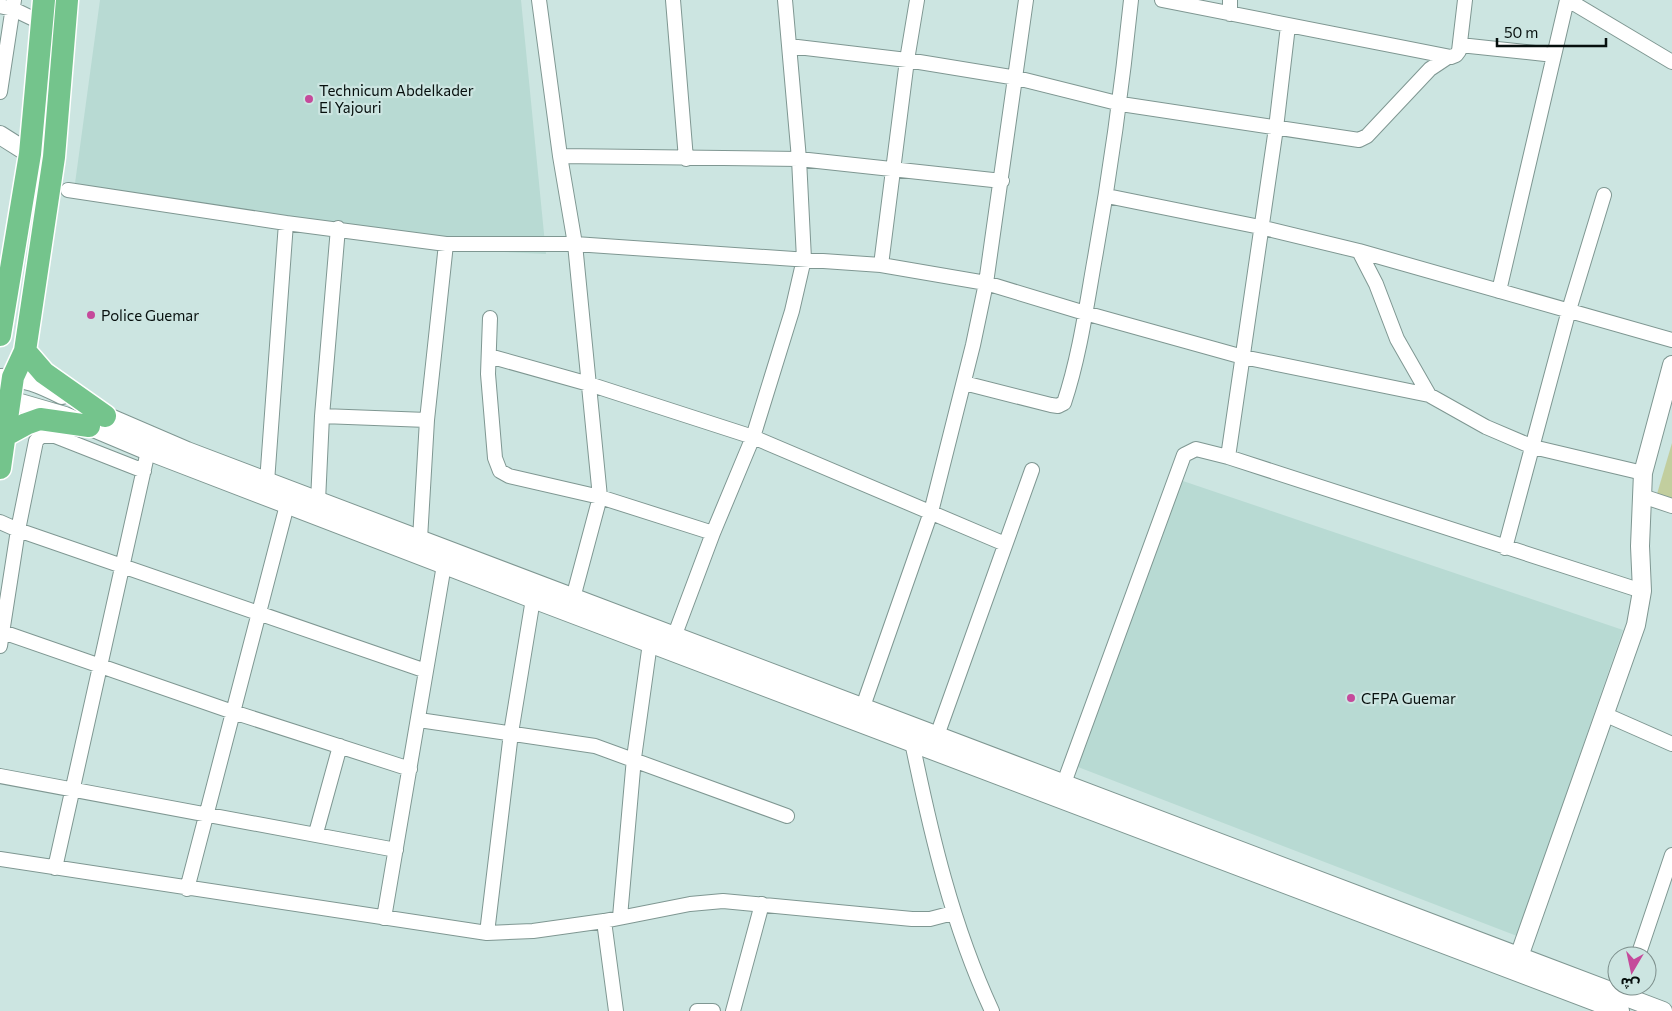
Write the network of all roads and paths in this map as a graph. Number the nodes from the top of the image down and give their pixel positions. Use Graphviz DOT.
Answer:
graph roads {
  1 [pos="44,0"];
  2 [pos="66,0"];
  3 [pos="539,0"];
  4 [pos="673,0"];
  5 [pos="786,0"];
  6 [pos="917,0"];
  7 [pos="1026,0"];
  8 [pos="1131,0"];
  9 [pos="1162,0"];
  10 [pos="1465,0"];
  11 [pos="1568,0"];
  12 [pos="9,5"];
  13 [pos="1230,7"];
  14 [pos="40,22"];
  15 [pos="1288,26"];
  16 [pos="1460,45"];
  17 [pos="789,46"];
  18 [pos="1554,55"];
  19 [pos="1448,57"];
  20 [pos="906,60"];
  21 [pos="1672,62"];
  22 [pos="1017,78"];
  23 [pos="0,92"];
  24 [pos="1121,104"];
  25 [pos="1276,128"];
  26 [pos="0,135"];
  27 [pos="30,154"];
  28 [pos="560,156"];
  29 [pos="54,157"];
  30 [pos="686,159"];
  31 [pos="799,159"];
  32 [pos="893,170"];
  33 [pos="1002,181"];
  34 [pos="68,190"];
  35 [pos="1604,195"];
  36 [pos="1107,196"];
  37 [pos="286,223"];
  38 [pos="1260,227"];
  39 [pos="338,228"];
  40 [pos="446,244"];
  41 [pos="575,244"];
  42 [pos="1359,251"];
  43 [pos="804,259"];
  44 [pos="881,265"];
  45 [pos="986,283"];
  46 [pos="1499,291"];
  47 [pos="1569,310"];
  48 [pos="1085,313"];
  49 [pos="490,318"];
  50 [pos="0,334"];
  51 [pos="1672,340"];
  52 [pos="25,351"];
  53 [pos="489,356"];
  54 [pos="1243,357"];
  55 [pos="1672,366"];
  56 [pos="6,377"];
  57 [pos="964,383"];
  58 [pos="589,384"];
  59 [pos="1428,395"];
  60 [pos="5,400"];
  61 [pos="322,416"];
  62 [pos="427,420"];
  63 [pos="97,421"];
  64 [pos="4,436"];
  65 [pos="753,436"];
  66 [pos="1533,447"];
  67 [pos="148,451"];
  68 [pos="1228,457"];
  69 [pos="0,468"];
  70 [pos="1032,470"];
  71 [pos="144,471"];
  72 [pos="1643,473"];
  73 [pos="267,482"];
  74 [pos="600,496"];
  75 [pos="1642,496"];
  76 [pos="318,501"];
  77 [pos="288,505"];
  78 [pos="1672,506"];
  79 [pos="931,512"];
  80 [pos="0,522"];
  81 [pos="18,530"];
  82 [pos="713,533"];
  83 [pos="420,539"];
  84 [pos="1005,544"];
  85 [pos="1505,548"];
  86 [pos="444,565"];
  87 [pos="122,566"];
  88 [pos="1642,591"];
  89 [pos="573,598"];
  90 [pos="533,599"];
  91 [pos="259,614"];
  92 [pos="1,631"];
  93 [pos="650,643"];
  94 [pos="672,643"];
  95 [pos="0,646"];
  96 [pos="100,666"];
  97 [pos="426,671"];
  98 [pos="233,712"];
  99 [pos="1604,714"];
  100 [pos="861,715"];
  101 [pos="419,720"];
  102 [pos="511,733"];
  103 [pos="912,742"];
  104 [pos="934,743"];
  105 [pos="1672,744"];
  106 [pos="340,746"];
  107 [pos="634,758"];
  108 [pos="410,768"];
  109 [pos="0,776"];
  110 [pos="1064,784"];
  111 [pos="73,789"];
  112 [pos="207,813"];
  113 [pos="787,816"];
  114 [pos="316,834"];
  115 [pos="396,850"];
  116 [pos="1672,855"];
  117 [pos="0,859"];
  118 [pos="55,868"];
  119 [pos="1669,872"];
  120 [pos="187,889"];
  121 [pos="762,904"];
  122 [pos="953,913"];
  123 [pos="620,917"];
  124 [pos="384,918"];
  125 [pos="604,921"];
  126 [pos="486,932"];
  127 [pos="1642,946"];
  128 [pos="1517,964"];
  129 [pos="1624,998"];
  130 [pos="616,1011"];
  131 [pos="696,1011"];
  132 [pos="713,1011"];
  133 [pos="733,1011"];
  134 [pos="992,1011"];
  135 [pos="1663,1011"];
  1 -- 14 [label="highway"];
  2 -- 29 [label="highway"];
  3 -- 28 [label="street"];
  4 -- 30 [label="street"];
  5 -- 17 [label="street"];
  6 -- 20 [label="street"];
  7 -- 22 [label="street"];
  8 -- 24 [label="street"];
  9 -- 13 [label="street"];
  10 -- 16 [label="street"];
  11 -- 18 [label="street"];
  11 -- 21 [label="street"];
  12 -- 14 [label="street"];
  12 -- 23 [label="street"];
  13 -- 15 [label="street"];
  14 -- 27 [label="highway"];
  15 -- 19 [label="street"];
  15 -- 25 [label="street"];
  16 -- 18 [label="street"];
  16 -- 19 [label="street"];
  17 -- 20 [label="street"];
  17 -- 31 [label="street"];
  18 -- 46 [label="street"];
  19 -- 25 [label="street"];
  20 -- 22 [label="street"];
  20 -- 32 [label="street"];
  22 -- 24 [label="street"];
  22 -- 33 [label="street"];
  24 -- 25 [label="street"];
  24 -- 36 [label="street"];
  25 -- 38 [label="street"];
  26 -- 27 [label="street"];
  27 -- 29 [label="street"];
  27 -- 50 [label="highway"];
  28 -- 30 [label="street"];
  28 -- 41 [label="street"];
  29 -- 52 [label="highway"];
  30 -- 31 [label="street"];
  31 -- 32 [label="street"];
  31 -- 43 [label="street"];
  32 -- 33 [label="street"];
  32 -- 44 [label="street"];
  33 -- 45 [label="street"];
  34 -- 37 [label="street"];
  35 -- 47 [label="street"];
  36 -- 38 [label="street"];
  36 -- 48 [label="street"];
  37 -- 39 [label="street"];
  37 -- 73 [label="street"];
  38 -- 42 [label="street"];
  38 -- 54 [label="street"];
  39 -- 40 [label="street"];
  39 -- 61 [label="street"];
  40 -- 41 [label="street"];
  40 -- 62 [label="street"];
  41 -- 43 [label="street"];
  41 -- 58 [label="street"];
  42 -- 46 [label="street"];
  42 -- 59 [label="street"];
  43 -- 44 [label="street"];
  43 -- 65 [label="street"];
  44 -- 45 [label="street"];
  45 -- 48 [label="street"];
  45 -- 57 [label="street"];
  46 -- 47 [label="street"];
  47 -- 51 [label="street"];
  47 -- 66 [label="street"];
  48 -- 54 [label="street"];
  48 -- 57 [label="street"];
  49 -- 53 [label="street"];
  52 -- 56 [label="highway"];
  52 -- 63 [label="highway"];
  53 -- 58 [label="street"];
  53 -- 74 [label="street"];
  54 -- 59 [label="street"];
  54 -- 68 [label="street"];
  55 -- 72 [label="street"];
  56 -- 60 [label="highway"];
  56 -- 63 [label="street"];
  57 -- 79 [label="street"];
  58 -- 65 [label="street"];
  58 -- 74 [label="street"];
  59 -- 66 [label="street"];
  60 -- 63 [label="street"];
  60 -- 64 [label="highway"];
  61 -- 62 [label="street"];
  61 -- 76 [label="street"];
  62 -- 83 [label="street"];
  63 -- 64 [label="highway"];
  63 -- 67 [label="street"];
  63 -- 73 [label="street"];
  64 -- 69 [label="highway"];
  65 -- 79 [label="street"];
  65 -- 82 [label="street"];
  66 -- 72 [label="street"];
  66 -- 85 [label="street"];
  67 -- 71 [label="street"];
  67 -- 77 [label="street"];
  68 -- 85 [label="street"];
  68 -- 110 [label="street"];
  70 -- 84 [label="street"];
  71 -- 81 [label="street"];
  71 -- 87 [label="street"];
  72 -- 75 [label="street"];
  73 -- 76 [label="street"];
  74 -- 82 [label="street"];
  74 -- 89 [label="street"];
  75 -- 78 [label="street"];
  75 -- 88 [label="street"];
  76 -- 83 [label="street"];
  77 -- 86 [label="street"];
  77 -- 91 [label="street"];
  79 -- 84 [label="street"];
  79 -- 100 [label="street"];
  80 -- 81 [label="street"];
  81 -- 87 [label="street"];
  81 -- 92 [label="street"];
  82 -- 94 [label="street"];
  83 -- 89 [label="street"];
  84 -- 104 [label="street"];
  85 -- 88 [label="street"];
  86 -- 90 [label="street"];
  86 -- 97 [label="street"];
  87 -- 91 [label="street"];
  87 -- 96 [label="street"];
  88 -- 99 [label="street"];
  89 -- 94 [label="street"];
  90 -- 93 [label="street"];
  90 -- 102 [label="street"];
  91 -- 97 [label="street"];
  91 -- 98 [label="street"];
  92 -- 95 [label="street"];
  92 -- 96 [label="street"];
  93 -- 94 [label="street"];
  93 -- 107 [label="street"];
  94 -- 100 [label="street"];
  96 -- 98 [label="street"];
  96 -- 111 [label="street"];
  97 -- 101 [label="street"];
  98 -- 106 [label="street"];
  98 -- 112 [label="street"];
  99 -- 105 [label="street"];
  99 -- 128 [label="street"];
  100 -- 103 [label="street"];
  100 -- 104 [label="street"];
  101 -- 102 [label="street"];
  101 -- 108 [label="street"];
  102 -- 107 [label="street"];
  102 -- 126 [label="street"];
  103 -- 104 [label="street"];
  103 -- 122 [label="street"];
  104 -- 110 [label="street"];
  104 -- 128 [label="street"];
  106 -- 108 [label="street"];
  106 -- 114 [label="street"];
  107 -- 113 [label="street"];
  107 -- 123 [label="street"];
  108 -- 115 [label="street"];
  109 -- 111 [label="street"];
  110 -- 128 [label="street"];
  111 -- 112 [label="street"];
  111 -- 118 [label="street"];
  112 -- 114 [label="street"];
  112 -- 120 [label="street"];
  114 -- 115 [label="street"];
  115 -- 124 [label="street"];
  116 -- 119 [label="street"];
  117 -- 118 [label="street"];
  118 -- 120 [label="street"];
  119 -- 127 [label="street"];
  120 -- 124 [label="street"];
  121 -- 122 [label="street"];
  121 -- 123 [label="street"];
  121 -- 133 [label="street"];
  122 -- 134 [label="street"];
  123 -- 125 [label="street"];
  124 -- 126 [label="street"];
  125 -- 126 [label="street"];
  125 -- 130 [label="street"];
  128 -- 129 [label="street"];
  129 -- 135 [label="street"];
  131 -- 132 [label="street"];
}
